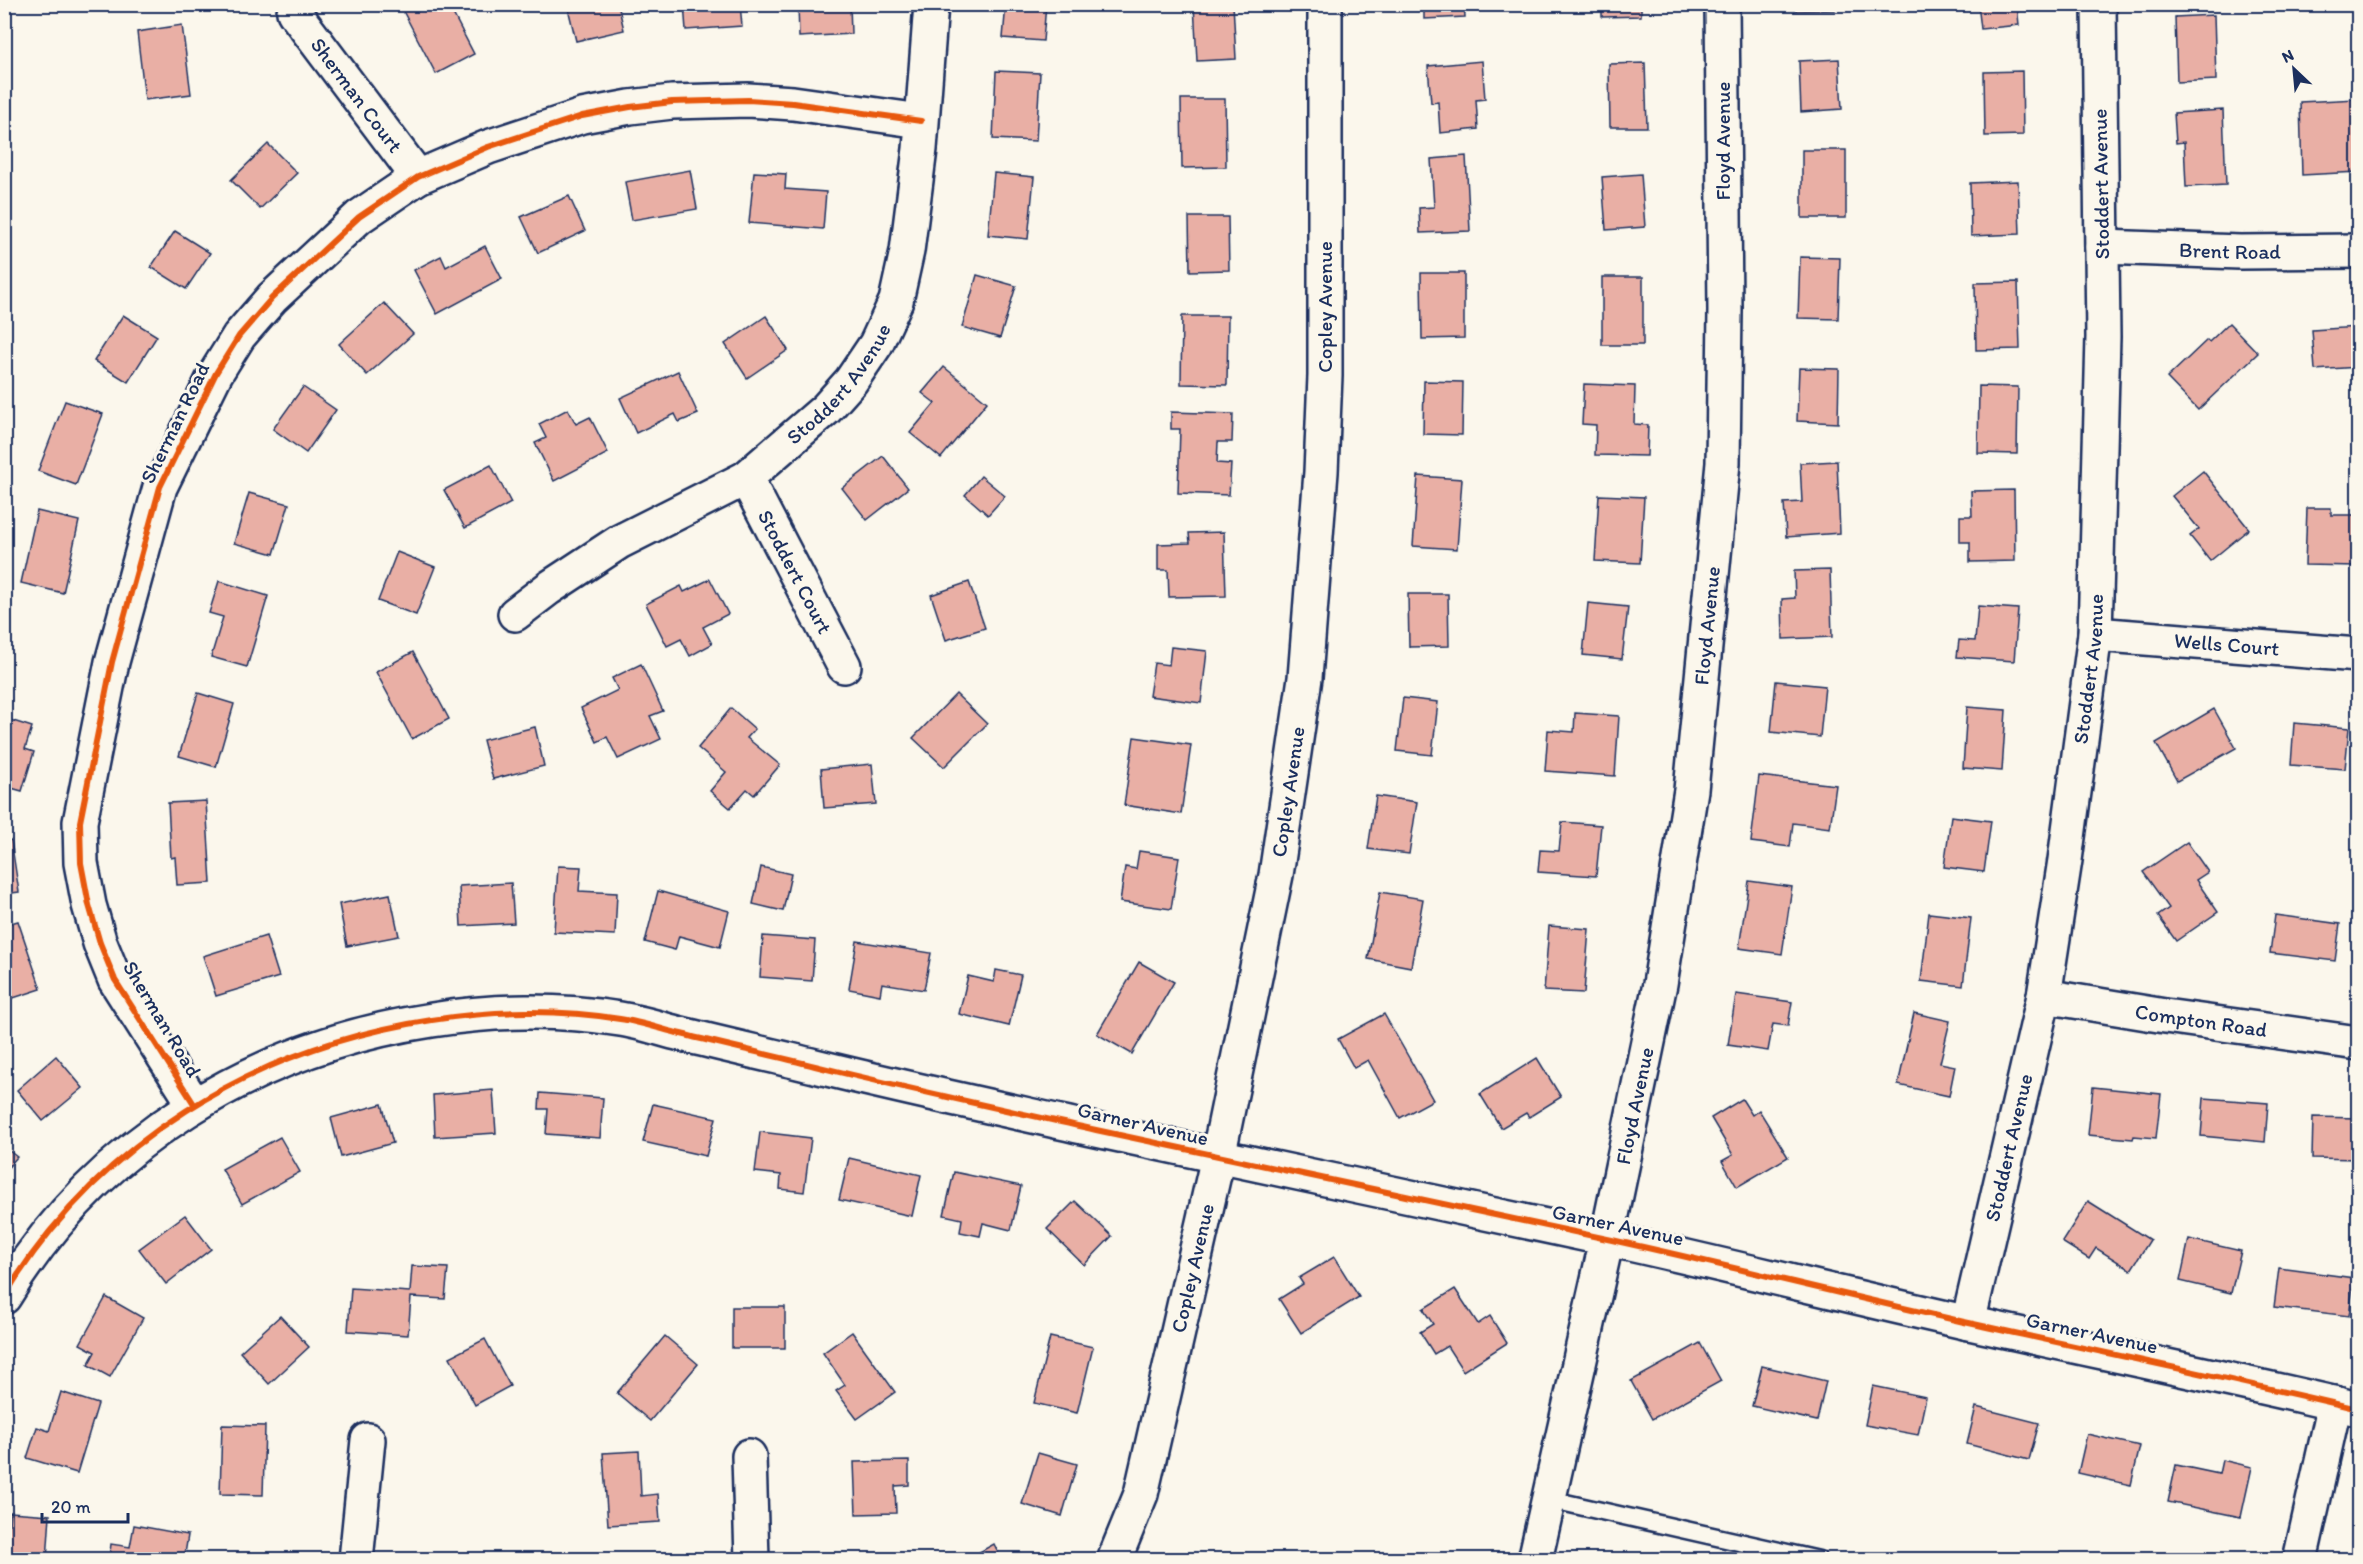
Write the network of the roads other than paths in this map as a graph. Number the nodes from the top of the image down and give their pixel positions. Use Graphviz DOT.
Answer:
graph roads {
  1 [pos="931,4"];
  2 [pos="1326,4"];
  3 [pos="1722,4"];
  4 [pos="2099,4"];
  5 [pos="294,12"];
  6 [pos="921,121"];
  7 [pos="418,177"];
  8 [pos="2102,247"];
  9 [pos="2358,251"];
  10 [pos="746,478"];
  11 [pos="515,614"];
  12 [pos="2095,634"];
  13 [pos="2358,655"];
  14 [pos="844,666"];
  15 [pos="2044,996"];
  16 [pos="2358,1043"];
  17 [pos="194,1104"];
  18 [pos="1218,1157"];
  19 [pos="1607,1239"];
  20 [pos="4,1298"];
  21 [pos="1968,1323"];
  22 [pos="2347,1406"];
  23 [pos="368,1440"];
  24 [pos="749,1456"];
  25 [pos="1548,1499"];
  26 [pos="356,1560"];
  27 [pos="752,1560"];
  28 [pos="1114,1560"];
  29 [pos="1534,1560"];
  30 [pos="1820,1560"];
  31 [pos="2300,1560"];
  1 -- 6 [label="street, Stoddert Avenue"];
  2 -- 18 [label="street, Copley Avenue"];
  3 -- 19 [label="street, Floyd Avenue"];
  4 -- 8 [label="street, Stoddert Avenue"];
  5 -- 7 [label="street, Sherman Court"];
  6 -- 7 [label="street, Sherman Road"];
  6 -- 10 [label="street, Stoddert Avenue"];
  7 -- 17 [label="street, Sherman Road"];
  8 -- 9 [label="street, Brent Road"];
  8 -- 12 [label="street, Stoddert Avenue"];
  10 -- 11 [label="street, Stoddert Avenue"];
  10 -- 14 [label="street, Stoddert Court"];
  12 -- 13 [label="street, Wells Court"];
  12 -- 15 [label="street, Stoddert Avenue"];
  15 -- 16 [label="street, Compton Road"];
  15 -- 21 [label="street, Stoddert Avenue"];
  17 -- 18 [label="street, Garner Avenue"];
  17 -- 20 [label="street, Garner Avenue"];
  18 -- 19 [label="street, Garner Avenue"];
  18 -- 28 [label="street, Copley Avenue"];
  19 -- 21 [label="street, Garner Avenue"];
  19 -- 25 [label="street, Floyd Avenue"];
  21 -- 22 [label="street, Garner Avenue"];
  22 -- 31 [label="street"];
  23 -- 26 [label="street"];
  24 -- 27 [label="street"];
  25 -- 29 [label="street, Floyd Avenue"];
  25 -- 30 [label="lane"];
}
